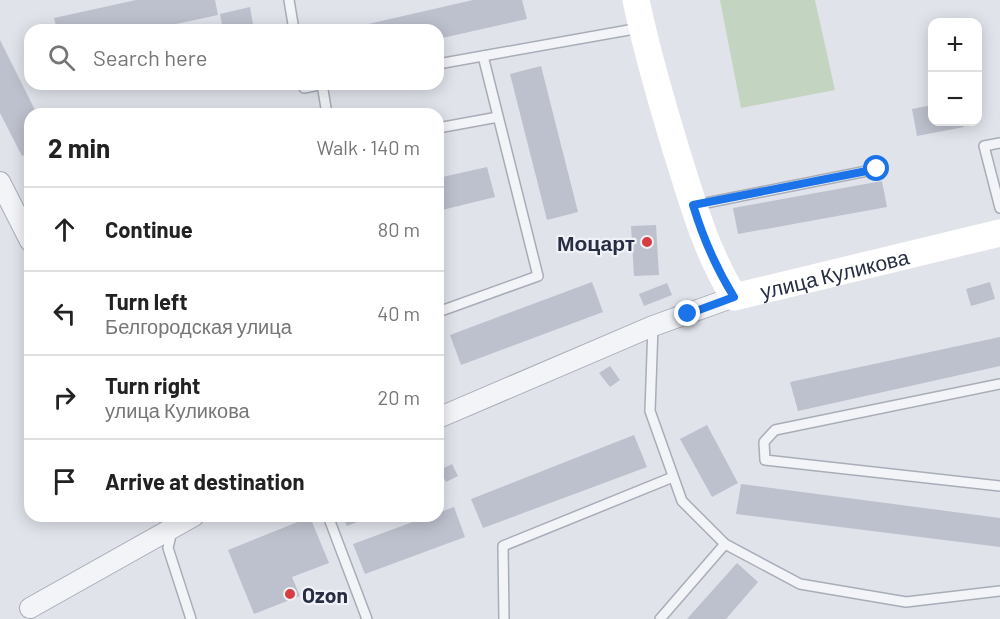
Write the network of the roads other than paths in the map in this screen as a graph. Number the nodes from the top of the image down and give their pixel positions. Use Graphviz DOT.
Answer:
graph roads {
  1 [pos="289,0"];
  2 [pos="636,0"];
  3 [pos="293,24"];
  4 [pos="642,27"];
  5 [pos="483,56"];
  6 [pos="444,63"];
  7 [pos="324,90"];
  8 [pos="326,108"];
  9 [pos="498,117"];
  10 [pos="444,127"];
  11 [pos="1000,143"];
  12 [pos="877,169"];
  13 [pos="0,182"];
  14 [pos="693,205"];
  15 [pos="1000,208"];
  16 [pos="24,229"];
  17 [pos="1000,233"];
  18 [pos="734,297"];
  19 [pos="444,310"];
  20 [pos="653,326"];
  21 [pos="1000,384"];
  22 [pos="444,415"];
  23 [pos="674,477"];
  24 [pos="1000,486"];
  25 [pos="169,522"];
  26 [pos="171,522"];
  27 [pos="330,522"];
  28 [pos="725,544"];
  29 [pos="1000,591"];
  30 [pos="30,608"];
  31 [pos="191,619"];
  32 [pos="367,619"];
  33 [pos="504,619"];
  34 [pos="660,619"];
  1 -- 3 [label="lane"];
  2 -- 4 [label="main road"];
  4 -- 5 [label="lane"];
  4 -- 14 [label="main road"];
  5 -- 6 [label="lane"];
  5 -- 9 [label="lane"];
  7 -- 8 [label="lane"];
  9 -- 10 [label="lane"];
  9 -- 19 [label="lane"];
  11 -- 15 [label="lane"];
  12 -- 14 [label="lane"];
  13 -- 16 [label="street"];
  14 -- 18 [label="main road"];
  17 -- 18 [label="main road, улица Куликова"];
  18 -- 20 [label="street, улица Куликова"];
  20 -- 22 [label="street, улица Куликова"];
  20 -- 23 [label="lane"];
  21 -- 24 [label="lane"];
  23 -- 28 [label="lane"];
  23 -- 33 [label="lane"];
  25 -- 30 [label="street"];
  26 -- 31 [label="lane"];
  27 -- 32 [label="lane"];
  28 -- 29 [label="lane"];
  28 -- 34 [label="lane"];
}
